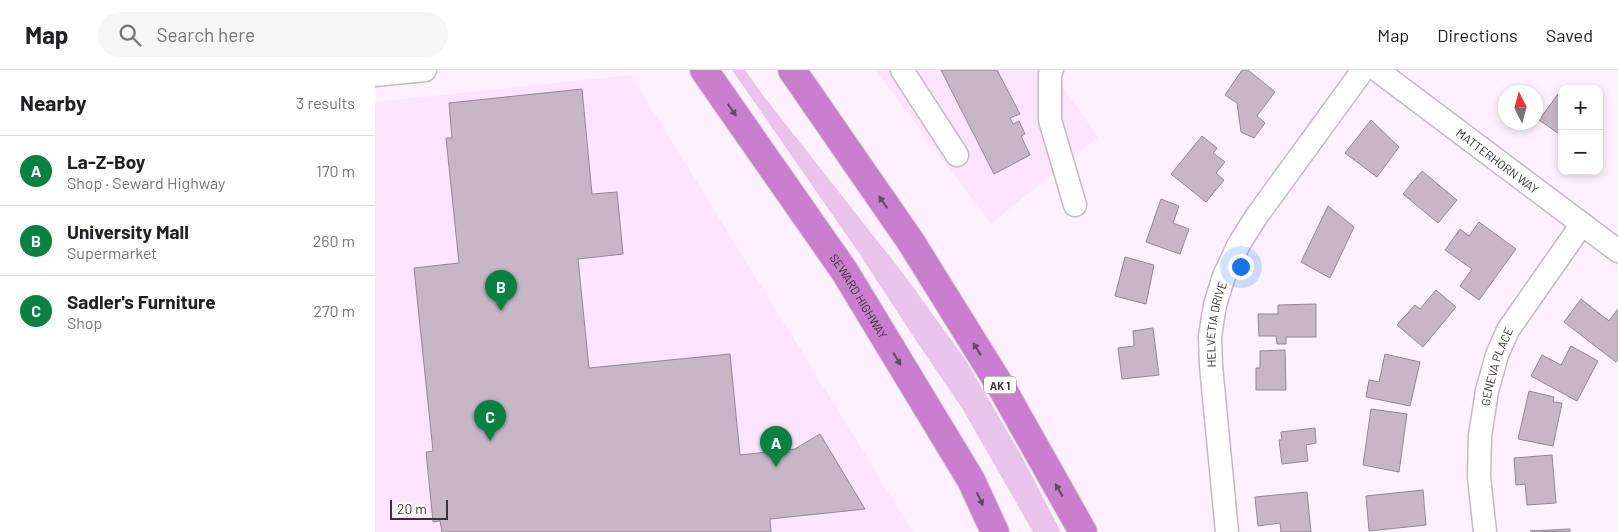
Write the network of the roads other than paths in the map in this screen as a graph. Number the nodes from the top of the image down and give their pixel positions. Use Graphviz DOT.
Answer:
graph roads {
  1 [pos="425,70"];
  2 [pos="704,70"];
  3 [pos="792,70"];
  4 [pos="902,70"];
  5 [pos="1051,70"];
  6 [pos="1363,70"];
  7 [pos="1377,70"];
  8 [pos="375,75"];
  9 [pos="957,154"];
  10 [pos="1075,205"];
  11 [pos="1582,224"];
  12 [pos="1618,251"];
  13 [pos="995,532"];
  14 [pos="1083,532"];
  15 [pos="1227,532"];
  16 [pos="1485,532"];
  1 -- 8 [label="street"];
  2 -- 13 [label="highway, SEWARD HIGHWAY, one-way"];
  14 -- 3 [label="highway, AK 1, one-way"];
  4 -- 9 [label="street"];
  5 -- 10 [label="street"];
  6 -- 15 [label="street, HELVETIA DRIVE"];
  7 -- 11 [label="street, MATTERHORN WAY"];
  11 -- 12 [label="street, MATTERHORN WAY"];
  11 -- 16 [label="street, GENEVA PLACE"];
}
